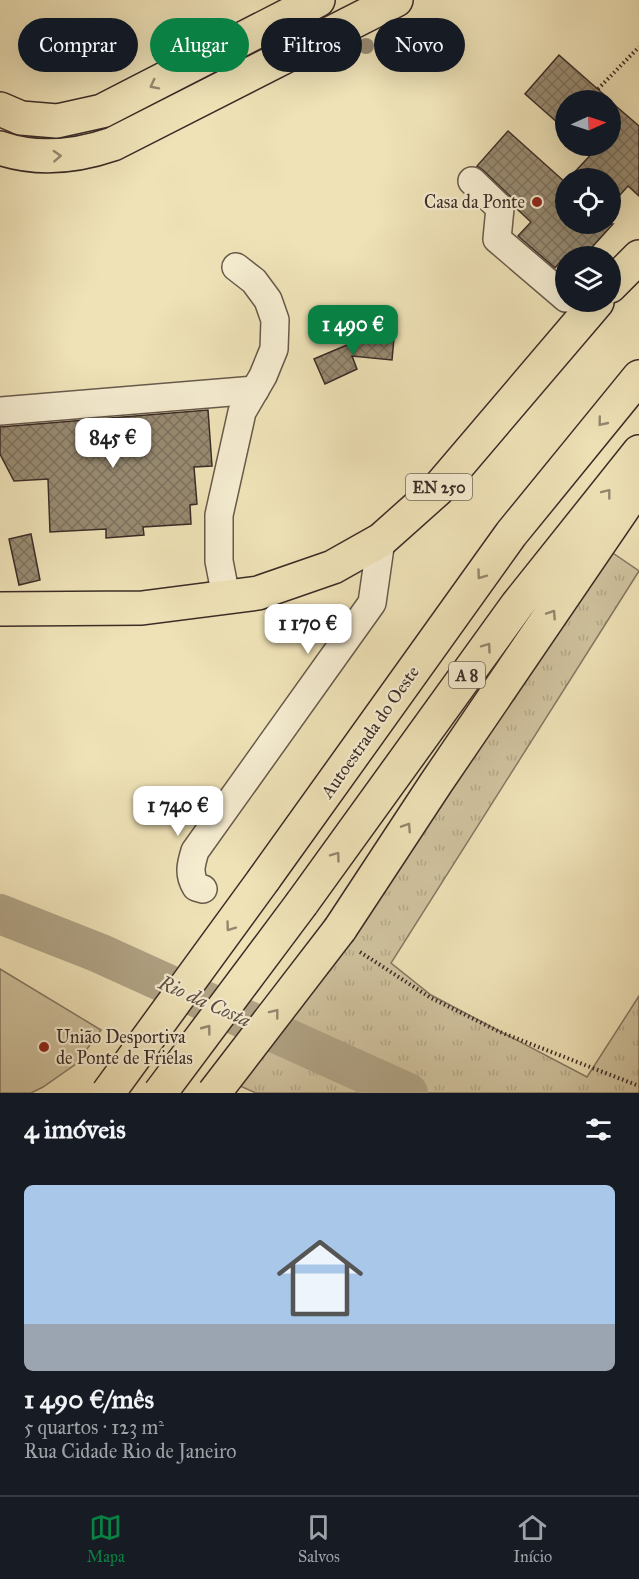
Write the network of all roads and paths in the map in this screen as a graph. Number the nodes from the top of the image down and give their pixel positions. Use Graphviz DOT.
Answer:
graph roads {
  1 [pos="318,0"];
  2 [pos="396,0"];
  3 [pos="639,47"];
  4 [pos="598,89"];
  5 [pos="0,109"];
  6 [pos="0,148"];
  7 [pos="472,181"];
  8 [pos="639,256"];
  9 [pos="236,267"];
  10 [pos="621,275"];
  11 [pos="555,285"];
  12 [pos="573,312"];
  13 [pos="639,376"];
  14 [pos="255,390"];
  15 [pos="0,411"];
  16 [pos="639,452"];
  17 [pos="639,484"];
  18 [pos="381,540"];
  19 [pos="226,597"];
  20 [pos="0,609"];
  21 [pos="203,889"];
  22 [pos="350,940"];
  23 [pos="639,1086"];
  24 [pos="108,1093"];
  25 [pos="160,1093"];
  26 [pos="214,1093"];
  1 -- 5 [label="main road, one-way"];
  6 -- 2 [label="main road, one-way"];
  3 -- 4 [label="path"];
  7 -- 11 [label="street"];
  8 -- 10 [label="main road"];
  9 -- 14 [label="street"];
  12 -- 18 [label="main road, EN 250"];
  13 -- 24 [label="main road, Autoestrada do Oeste / A 8, one-way, bridge"];
  14 -- 15 [label="street"];
  14 -- 19 [label="street"];
  25 -- 16 [label="main road, A 8, one-way, bridge"];
  22 -- 17 [label="main road, one-way"];
  18 -- 19 [label="main road, EN 250"];
  18 -- 21 [label="street"];
  19 -- 20 [label="main road, EN 250"];
  22 -- 23 [label="path"];
  26 -- 22 [label="main road, one-way, bridge"];
}
